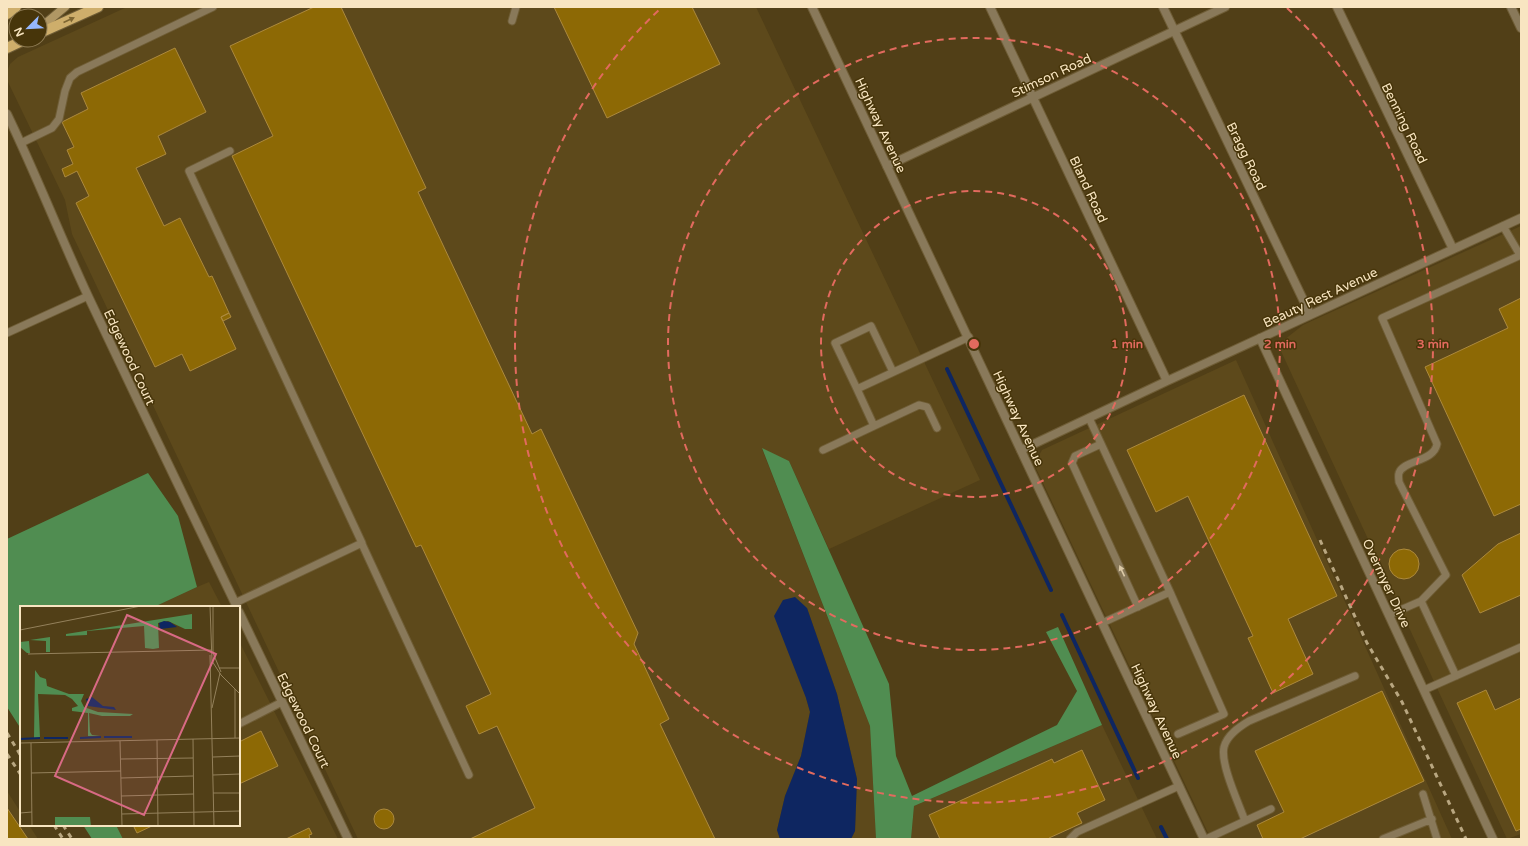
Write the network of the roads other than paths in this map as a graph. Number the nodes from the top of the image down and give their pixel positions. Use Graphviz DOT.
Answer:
graph roads {
  1 [pos="16,7"];
  2 [pos="65,7"];
  3 [pos="98,7"];
  4 [pos="213,7"];
  5 [pos="516,7"];
  6 [pos="812,7"];
  7 [pos="990,7"];
  8 [pos="1163,7"];
  9 [pos="1225,7"];
  10 [pos="1337,7"];
  11 [pos="1511,7"];
  12 [pos="7,14"];
  13 [pos="48,21"];
  14 [pos="512,21"];
  15 [pos="1521,28"];
  16 [pos="48,29"];
  17 [pos="1174,31"];
  18 [pos="1033,97"];
  19 [pos="7,114"];
  20 [pos="21,143"];
  21 [pos="230,151"];
  22 [pos="887,166"];
  23 [pos="1521,218"];
  24 [pos="1503,226"];
  25 [pos="1452,249"];
  26 [pos="1520,255"];
  27 [pos="88,296"];
  28 [pos="1310,314"];
  29 [pos="7,333"];
  30 [pos="969,337"];
  31 [pos="1260,338"];
  32 [pos="893,372"];
  33 [pos="1167,381"];
  34 [pos="856,389"];
  35 [pos="1089,418"];
  36 [pos="874,426"];
  37 [pos="937,428"];
  38 [pos="1101,444"];
  39 [pos="823,450"];
  40 [pos="1021,450"];
  41 [pos="362,544"];
  42 [pos="1170,592"];
  43 [pos="1421,601"];
  44 [pos="236,605"];
  45 [pos="1138,606"];
  46 [pos="240,614"];
  47 [pos="1389,615"];
  48 [pos="1102,623"];
  49 [pos="1521,647"];
  50 [pos="1355,676"];
  51 [pos="1456,676"];
  52 [pos="1424,690"];
  53 [pos="282,702"];
  54 [pos="240,723"];
  55 [pos="1178,734"];
  56 [pos="469,774"];
  57 [pos="1179,786"];
  58 [pos="1422,794"];
  59 [pos="1271,809"];
  60 [pos="1432,819"];
  61 [pos="1245,821"];
  62 [pos="348,839"];
  63 [pos="1070,839"];
  64 [pos="1205,839"];
  65 [pos="1383,839"];
  66 [pos="1437,839"];
  67 [pos="1493,839"];
  1 -- 12 [label="main road"];
  2 -- 13 [label="main road"];
  16 -- 3 [label="main road, one-way"];
  4 -- 20 [label="lane"];
  5 -- 14 [label="lane"];
  6 -- 22 [label="street, Highway Avenue"];
  7 -- 18 [label="street, Bland Road"];
  8 -- 17 [label="street, Bragg Road"];
  9 -- 17 [label="street, Stimson Road"];
  10 -- 25 [label="street, Benning Road"];
  11 -- 15 [label="street"];
  17 -- 18 [label="street, Stimson Road"];
  17 -- 28 [label="street, Bragg Road"];
  18 -- 22 [label="street, Stimson Road"];
  18 -- 33 [label="street, Bland Road"];
  19 -- 20 [label="street, Edgewood Court"];
  20 -- 27 [label="street, Edgewood Court"];
  21 -- 41 [label="lane"];
  22 -- 30 [label="street, Highway Avenue"];
  23 -- 24 [label="street, Beauty Rest Avenue"];
  24 -- 25 [label="street, Beauty Rest Avenue"];
  24 -- 26 [label="lane"];
  25 -- 28 [label="street, Beauty Rest Avenue"];
  26 -- 43 [label="lane"];
  27 -- 29 [label="lane"];
  27 -- 44 [label="street, Edgewood Court"];
  28 -- 31 [label="street, Beauty Rest Avenue"];
  30 -- 32 [label="lane"];
  30 -- 40 [label="street, Highway Avenue"];
  31 -- 33 [label="street, Beauty Rest Avenue"];
  31 -- 47 [label="street, Overmyer Drive"];
  32 -- 34 [label="lane"];
  32 -- 34 [label="lane"];
  33 -- 35 [label="street, Beauty Rest Avenue"];
  34 -- 36 [label="lane"];
  35 -- 38 [label="lane"];
  35 -- 40 [label="street, Beauty Rest Avenue"];
  36 -- 37 [label="lane"];
  36 -- 39 [label="lane"];
  38 -- 42 [label="lane"];
  45 -- 38 [label="lane, one-way"];
  40 -- 48 [label="street, Highway Avenue"];
  41 -- 44 [label="lane"];
  41 -- 56 [label="lane"];
  42 -- 45 [label="lane"];
  42 -- 55 [label="lane"];
  43 -- 47 [label="lane"];
  43 -- 51 [label="lane"];
  45 -- 48 [label="lane"];
  46 -- 53 [label="street, Edgewood Court"];
  47 -- 52 [label="street, Overmyer Drive"];
  48 -- 57 [label="street, Highway Avenue"];
  49 -- 51 [label="lane"];
  50 -- 61 [label="lane"];
  51 -- 52 [label="lane"];
  52 -- 67 [label="street, Overmyer Drive"];
  53 -- 54 [label="lane"];
  53 -- 62 [label="street, Edgewood Court"];
  57 -- 63 [label="lane"];
  57 -- 64 [label="street, Highway Avenue"];
  58 -- 60 [label="lane"];
  59 -- 61 [label="lane"];
  60 -- 65 [label="lane"];
  60 -- 66 [label="lane"];
  61 -- 64 [label="lane"];
}
